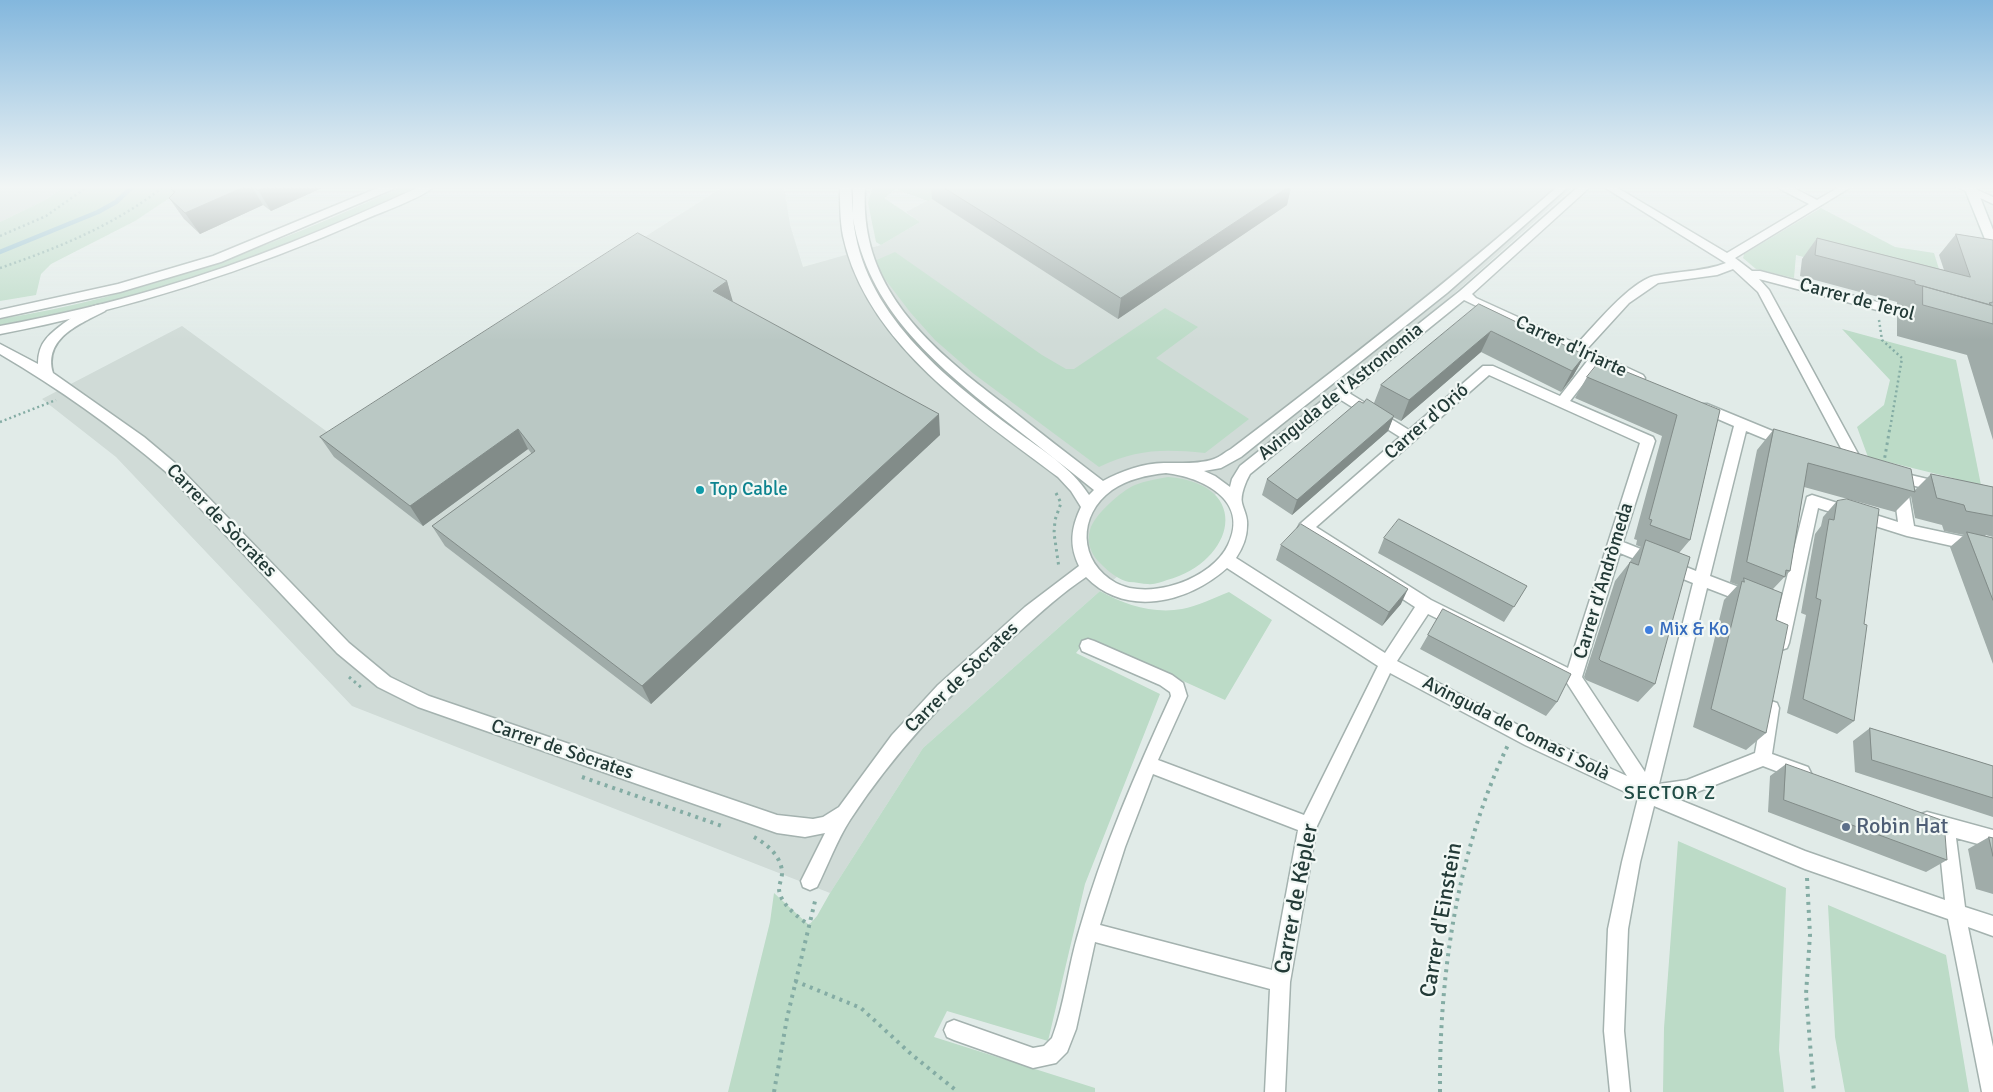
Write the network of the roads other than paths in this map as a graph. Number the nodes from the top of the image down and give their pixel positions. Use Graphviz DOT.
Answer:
graph roads {
  1 [pos="267,238"];
  2 [pos="313,238"];
  3 [pos="849,238"];
  4 [pos="862,238"];
  5 [pos="1505,238"];
  6 [pos="1527,238"];
  7 [pos="1693,238"];
  8 [pos="1766,238"];
  9 [pos="1731,261"];
  10 [pos="1749,275"];
  11 [pos="1464,294"];
  12 [pos="101,308"];
  13 [pos="0,314"];
  14 [pos="1935,321"];
  15 [pos="0,330"];
  16 [pos="0,348"];
  17 [pos="1578,351"];
  18 [pos="1596,359"];
  19 [pos="47,375"];
  20 [pos="1647,382"];
  21 [pos="1340,393"];
  22 [pos="1690,401"];
  23 [pos="1562,402"];
  24 [pos="1741,424"];
  25 [pos="1410,437"];
  26 [pos="1800,448"];
  27 [pos="1838,458"];
  28 [pos="1872,467"];
  29 [pos="1182,469"];
  30 [pos="1900,478"];
  31 [pos="1103,489"];
  32 [pos="1956,490"];
  33 [pos="1234,502"];
  34 [pos="1088,506"];
  35 [pos="1907,530"];
  36 [pos="1615,545"];
  37 [pos="1993,549"];
  38 [pos="1226,560"];
  39 [pos="1088,568"];
  40 [pos="1702,580"];
  41 [pos="1425,605"];
  42 [pos="1786,613"];
  43 [pos="1088,646"];
  44 [pos="1778,661"];
  45 [pos="1387,663"];
  46 [pos="1573,678"];
  47 [pos="1773,690"];
  48 [pos="1755,761"];
  49 [pos="1148,764"];
  50 [pos="1818,779"];
  51 [pos="1649,794"];
  52 [pos="845,813"];
  53 [pos="1910,814"];
  54 [pos="1308,825"];
  55 [pos="1946,827"];
  56 [pos="1993,839"];
  57 [pos="814,888"];
  58 [pos="1956,914"];
  59 [pos="1993,926"];
  60 [pos="1088,931"];
  61 [pos="1280,982"];
  62 [pos="954,1030"];
  63 [pos="1275,1092"];
  64 [pos="1620,1092"];
  65 [pos="1992,1092"];
  1 -- 13 [label="street"];
  2 -- 12 [label="street"];
  3 -- 34 [label="street"];
  4 -- 31 [label="street"];
  5 -- 29 [label="street, Avinguda de l'Astronomia"];
  6 -- 11 [label="street, Avinguda de l'Astronomia"];
  7 -- 9 [label="street"];
  8 -- 9 [label="street"];
  9 -- 10 [label="street"];
  9 -- 17 [label="street"];
  10 -- 14 [label="street, Carrer de Terol"];
  10 -- 28 [label="street"];
  11 -- 17 [label="street, Carrer d'Iriarte"];
  11 -- 21 [label="street, Avinguda de l'Astronomia"];
  12 -- 15 [label="street"];
  12 -- 19 [label="street"];
  16 -- 19 [label="street, Carrer de Sòcrates"];
  17 -- 18 [label="street, Carrer d'Iriarte"];
  18 -- 20 [label="street, Carrer d'Iriarte"];
  18 -- 23 [label="street"];
  19 -- 52 [label="street, Carrer de Sòcrates"];
  21 -- 25 [label="street"];
  21 -- 33 [label="street, Avinguda de l'Astronomia"];
  22 -- 24 [label="street"];
  23 -- 25 [label="street, Carrer d'Orió"];
  23 -- 36 [label="street, Carrer d'Andròmeda"];
  24 -- 26 [label="street"];
  24 -- 40 [label="street"];
  25 -- 41 [label="street, Carrer d'Orió"];
  27 -- 28 [label="street"];
  28 -- 30 [label="street"];
  29 -- 31 [label="street"];
  29 -- 33 [label="street"];
  30 -- 32 [label="street"];
  30 -- 35 [label="street"];
  31 -- 34 [label="street"];
  33 -- 38 [label="street"];
  34 -- 39 [label="street"];
  35 -- 37 [label="street"];
  35 -- 42 [label="street"];
  36 -- 40 [label="street"];
  36 -- 46 [label="street, Carrer d'Andròmeda"];
  38 -- 39 [label="street"];
  38 -- 45 [label="street, Avinguda de Comas i Solà"];
  39 -- 52 [label="street, Carrer de Sòcrates"];
  40 -- 42 [label="street"];
  40 -- 51 [label="street"];
  41 -- 45 [label="street, Carrer de Kèpler"];
  41 -- 46 [label="street"];
  42 -- 44 [label="street"];
  43 -- 49 [label="street"];
  45 -- 51 [label="street, Avinguda de Comas i Solà"];
  45 -- 54 [label="street, Carrer de Kèpler"];
  46 -- 51 [label="street, Carrer d'Andròmeda"];
  47 -- 48 [label="street"];
  48 -- 50 [label="street"];
  48 -- 51 [label="street"];
  49 -- 54 [label="street"];
  49 -- 60 [label="street"];
  51 -- 58 [label="street, Avinguda de Comas i Solà"];
  51 -- 64 [label="street"];
  52 -- 57 [label="street"];
  53 -- 55 [label="street"];
  54 -- 61 [label="street, Carrer de Kèpler"];
  55 -- 56 [label="street"];
  55 -- 58 [label="street"];
  58 -- 59 [label="street, Avinguda de Comas i Solà"];
  58 -- 65 [label="street"];
  60 -- 61 [label="street"];
  60 -- 62 [label="street"];
  61 -- 63 [label="street, Carrer de Kèpler"];
}
